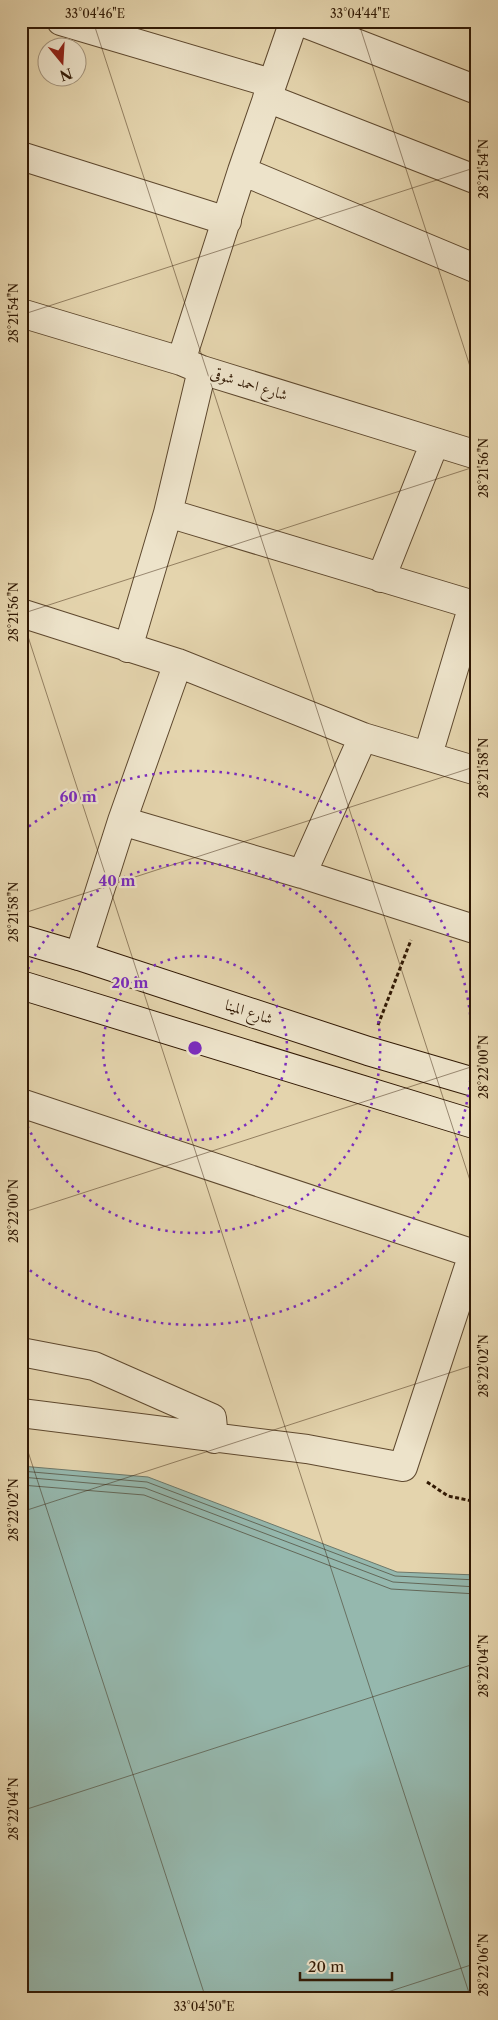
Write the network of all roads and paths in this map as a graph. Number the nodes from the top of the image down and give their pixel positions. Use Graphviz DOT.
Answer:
graph roads {
  1 [pos="61,21"];
  2 [pos="294,21"];
  3 [pos="299,21"];
  4 [pos="269,90"];
  5 [pos="477,90"];
  6 [pos="21,156"];
  7 [pos="242,171"];
  8 [pos="477,180"];
  9 [pos="227,221"];
  10 [pos="477,270"];
  11 [pos="21,313"];
  12 [pos="192,365"];
  13 [pos="435,442"];
  14 [pos="477,455"];
  15 [pos="168,513"];
  16 [pos="382,578"];
  17 [pos="475,605"];
  18 [pos="21,613"];
  19 [pos="128,648"];
  20 [pos="178,663"];
  21 [pos="363,737"];
  22 [pos="428,755"];
  23 [pos="477,771"];
  24 [pos="122,821"];
  25 [pos="302,874"];
  26 [pos="422,913"];
  27 [pos="477,930"];
  28 [pos="21,939"];
  29 [pos="80,956"];
  30 [pos="21,985"];
  31 [pos="368,1051"];
  32 [pos="477,1083"];
  33 [pos="21,1103"];
  34 [pos="477,1125"];
  35 [pos="475,1254"];
  36 [pos="21,1352"];
  37 [pos="21,1413"];
  38 [pos="214,1439"];
  39 [pos="403,1467"];
  40 [pos="477,1502"];
  1 -- 4 [label="street"];
  2 -- 4 [label="street"];
  3 -- 5 [label="street"];
  4 -- 7 [label="street"];
  4 -- 8 [label="street"];
  6 -- 9 [label="street"];
  7 -- 9 [label="street"];
  7 -- 10 [label="street"];
  9 -- 12 [label="street"];
  11 -- 12 [label="street, شارع احمد شوقى"];
  12 -- 13 [label="street, شارع احمد شوقى"];
  12 -- 15 [label="street"];
  13 -- 14 [label="street, شارع احمد شوقى"];
  13 -- 16 [label="street"];
  15 -- 16 [label="street"];
  15 -- 19 [label="street"];
  16 -- 17 [label="street"];
  17 -- 22 [label="street"];
  18 -- 19 [label="street"];
  19 -- 20 [label="street"];
  20 -- 21 [label="street"];
  20 -- 24 [label="street"];
  21 -- 22 [label="street"];
  21 -- 25 [label="street"];
  22 -- 23 [label="street"];
  24 -- 25 [label="street"];
  24 -- 29 [label="street"];
  25 -- 26 [label="street"];
  26 -- 27 [label="street"];
  26 -- 31 [label="path"];
  28 -- 29 [label="street, شارع المينا"];
  29 -- 31 [label="street, شارع المينا"];
  30 -- 34 [label="street"];
  31 -- 32 [label="street, شارع المينا"];
  33 -- 35 [label="street"];
  35 -- 39 [label="street"];
  36 -- 38 [label="street"];
  37 -- 38 [label="street"];
  38 -- 39 [label="street"];
  39 -- 40 [label="path"];
}
